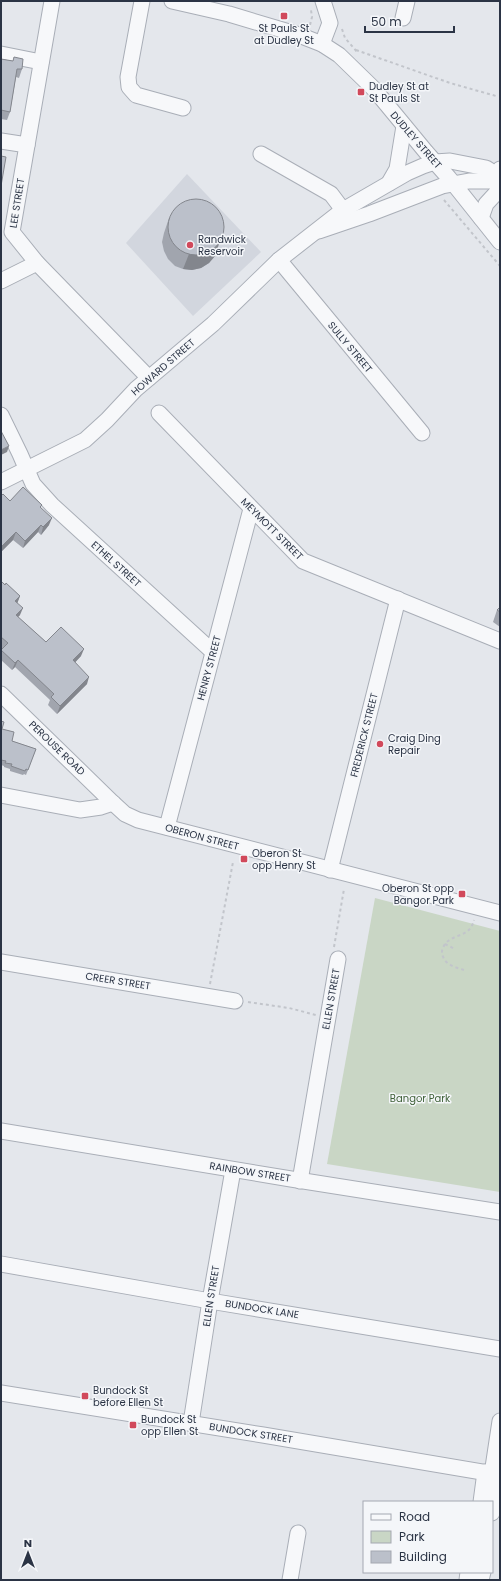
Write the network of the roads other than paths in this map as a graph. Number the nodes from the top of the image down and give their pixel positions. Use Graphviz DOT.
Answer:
graph roads {
  1 [pos="52,1"];
  2 [pos="142,1"];
  3 [pos="172,1"];
  4 [pos="407,1"];
  5 [pos="317,4"];
  6 [pos="231,8"];
  7 [pos="403,18"];
  8 [pos="322,44"];
  9 [pos="1,54"];
  10 [pos="41,62"];
  11 [pos="182,108"];
  12 [pos="404,126"];
  13 [pos="1,141"];
  14 [pos="27,145"];
  15 [pos="261,154"];
  16 [pos="435,162"];
  17 [pos="500,173"];
  18 [pos="388,184"];
  19 [pos="454,184"];
  20 [pos="343,210"];
  21 [pos="480,218"];
  22 [pos="7,231"];
  23 [pos="313,234"];
  24 [pos="500,242"];
  25 [pos="279,260"];
  26 [pos="37,263"];
  27 [pos="1,281"];
  28 [pos="149,378"];
  29 [pos="159,413"];
  30 [pos="1,415"];
  31 [pos="422,434"];
  32 [pos="26,470"];
  33 [pos="1,482"];
  34 [pos="252,508"];
  35 [pos="398,599"];
  36 [pos="500,641"];
  37 [pos="213,652"];
  38 [pos="1,694"];
  39 [pos="1,795"];
  40 [pos="113,803"];
  41 [pos="167,827"];
  42 [pos="330,870"];
  43 [pos="499,908"];
  44 [pos="338,959"];
  45 [pos="1,962"];
  46 [pos="235,1000"];
  47 [pos="1,1131"];
  48 [pos="233,1170"];
  49 [pos="300,1180"];
  50 [pos="500,1212"];
  51 [pos="1,1264"];
  52 [pos="210,1301"];
  53 [pos="500,1349"];
  54 [pos="1,1393"];
  55 [pos="500,1421"];
  56 [pos="191,1423"];
  57 [pos="494,1474"];
  58 [pos="480,1501"];
  59 [pos="493,1501"];
  60 [pos="298,1534"];
  61 [pos="290,1580"];
  1 -- 10 [label="street, LEE STREET"];
  2 -- 11 [label="street"];
  3 -- 6 [label="street, DUDLEY STREET"];
  4 -- 7 [label="street"];
  5 -- 8 [label="street"];
  6 -- 8 [label="street, DUDLEY STREET"];
  8 -- 12 [label="street, DUDLEY STREET"];
  9 -- 10 [label="street"];
  10 -- 14 [label="street, LEE STREET"];
  12 -- 16 [label="street, DUDLEY STREET"];
  12 -- 18 [label="street"];
  13 -- 14 [label="street"];
  14 -- 22 [label="street, LEE STREET"];
  15 -- 20 [label="street"];
  16 -- 17 [label="street"];
  16 -- 18 [label="street, HOWARD STREET"];
  16 -- 19 [label="street, DUDLEY STREET"];
  17 -- 19 [label="street, HOWARD STREET"];
  17 -- 21 [label="street"];
  18 -- 20 [label="street, HOWARD STREET"];
  19 -- 21 [label="street, DUDLEY STREET"];
  19 -- 23 [label="street, HOWARD STREET"];
  20 -- 23 [label="street, HOWARD STREET"];
  21 -- 24 [label="street, DUDLEY STREET"];
  22 -- 26 [label="street, LEE STREET"];
  23 -- 25 [label="street, HOWARD STREET"];
  25 -- 28 [label="street, HOWARD STREET"];
  25 -- 31 [label="street, SULLY STREET"];
  26 -- 27 [label="street"];
  26 -- 28 [label="street, LEE STREET"];
  28 -- 32 [label="street, HOWARD STREET"];
  29 -- 34 [label="street, MEYMOTT STREET"];
  30 -- 32 [label="street, ETHEL STREET"];
  32 -- 33 [label="street, HOWARD STREET"];
  32 -- 37 [label="street, ETHEL STREET"];
  34 -- 35 [label="street, MEYMOTT STREET"];
  34 -- 37 [label="street, HENRY STREET"];
  35 -- 36 [label="street, MEYMOTT STREET"];
  35 -- 42 [label="street, FREDERICK STREET"];
  37 -- 41 [label="street, HENRY STREET"];
  38 -- 40 [label="street, PEROUSE ROAD"];
  39 -- 40 [label="street"];
  40 -- 41 [label="street, OBERON STREET"];
  41 -- 42 [label="street, OBERON STREET"];
  42 -- 43 [label="street, OBERON STREET"];
  44 -- 49 [label="street, ELLEN STREET"];
  45 -- 46 [label="street, CREER STREET"];
  47 -- 48 [label="street, RAINBOW STREET"];
  48 -- 49 [label="street, RAINBOW STREET"];
  48 -- 52 [label="street, ELLEN STREET"];
  49 -- 50 [label="street, RAINBOW STREET"];
  51 -- 52 [label="street, BUNDOCK LANE"];
  52 -- 53 [label="street, BUNDOCK LANE"];
  52 -- 56 [label="street, ELLEN STREET"];
  54 -- 56 [label="street, BUNDOCK STREET"];
  55 -- 57 [label="street"];
  56 -- 57 [label="street, BUNDOCK STREET"];
  57 -- 58 [label="street"];
  57 -- 59 [label="street"];
  60 -- 61 [label="street"];
}
